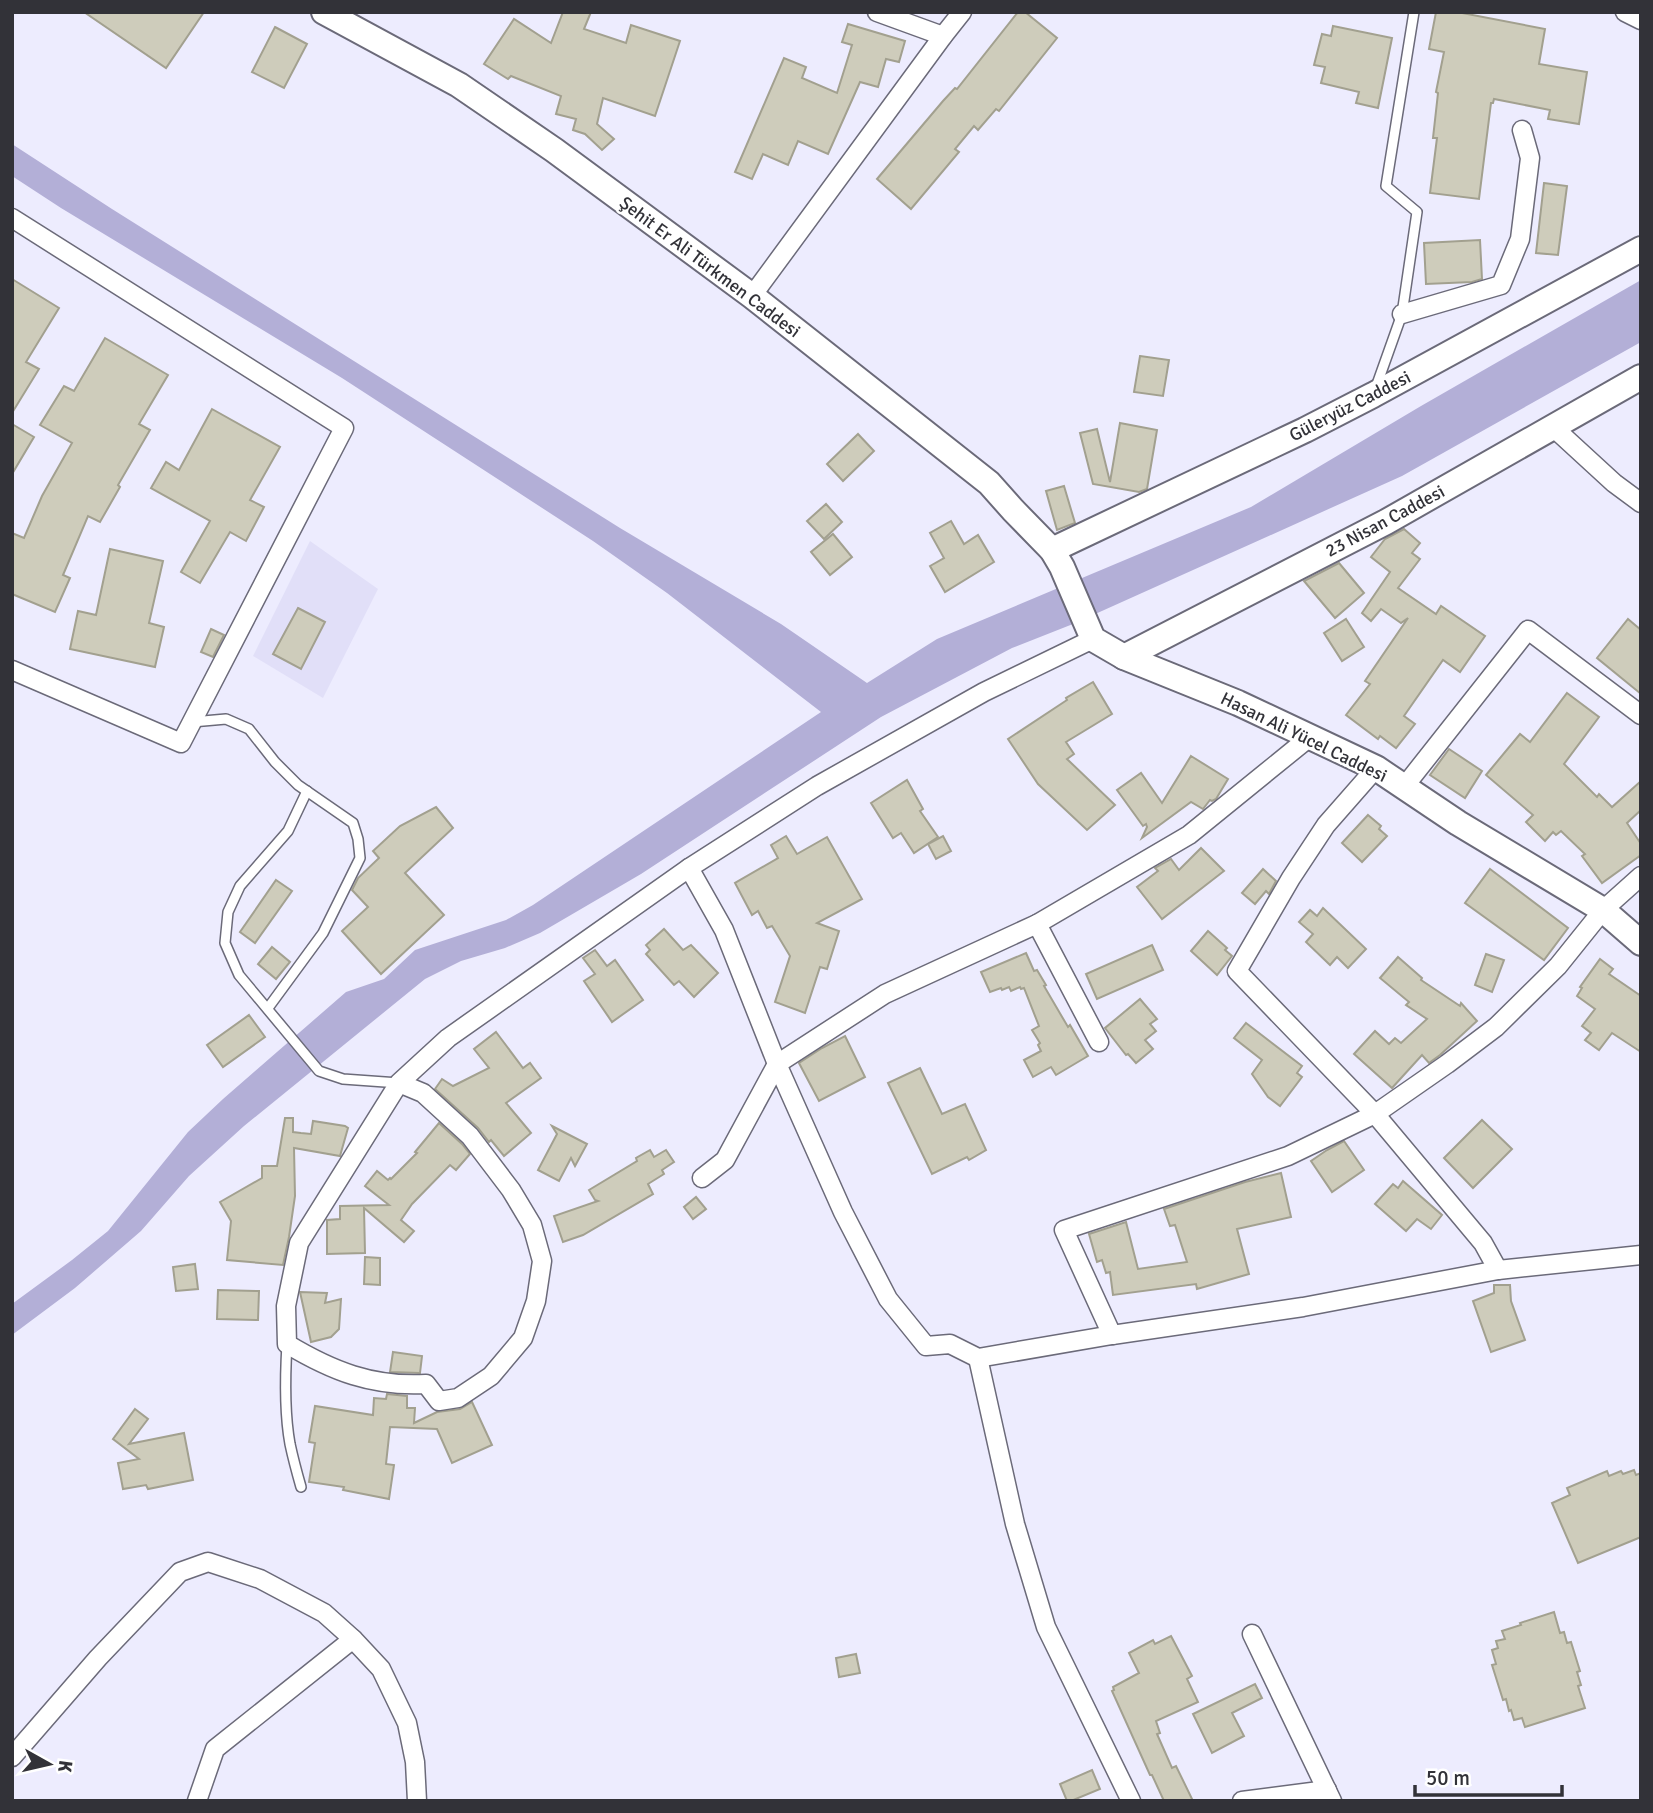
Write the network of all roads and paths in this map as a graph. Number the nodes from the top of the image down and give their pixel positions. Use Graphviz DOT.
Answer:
graph roads {
  1 [pos="324,12"];
  2 [pos="877,12"];
  3 [pos="962,12"];
  4 [pos="1414,12"];
  5 [pos="1625,12"];
  6 [pos="1641,20"];
  7 [pos="943,36"];
  8 [pos="1521,130"];
  9 [pos="12,218"];
  10 [pos="1641,249"];
  11 [pos="752,296"];
  12 [pos="1402,314"];
  13 [pos="1641,377"];
  14 [pos="1373,395"];
  15 [pos="1553,427"];
  16 [pos="1641,503"];
  17 [pos="1057,558"];
  18 [pos="1093,639"];
  19 [pos="1124,657"];
  20 [pos="12,670"];
  21 [pos="1641,715"];
  22 [pos="192,722"];
  23 [pos="1311,736"];
  24 [pos="1376,768"];
  25 [pos="1404,787"];
  26 [pos="307,791"];
  27 [pos="689,868"];
  28 [pos="1641,876"];
  29 [pos="1604,910"];
  30 [pos="1037,924"];
  31 [pos="1641,943"];
  32 [pos="268,1008"];
  33 [pos="1099,1042"];
  34 [pos="776,1064"];
  35 [pos="399,1083"];
  36 [pos="1375,1114"];
  37 [pos="702,1178"];
  38 [pos="1641,1255"];
  39 [pos="1498,1270"];
  40 [pos="1112,1335"];
  41 [pos="287,1344"];
  42 [pos="978,1358"];
  43 [pos="301,1487"];
  44 [pos="1252,1634"];
  45 [pos="353,1639"];
  46 [pos="12,1757"];
  47 [pos="1330,1795"];
  48 [pos="197,1801"];
  49 [pos="417,1801"];
  50 [pos="1131,1801"];
  51 [pos="1242,1801"];
  1 -- 11 [label="street, Şehit Er Ali Türkmen Caddesi"];
  2 -- 7 [label="street"];
  3 -- 7 [label="street"];
  4 -- 12 [label="lane"];
  5 -- 6 [label="street"];
  7 -- 11 [label="street"];
  8 -- 12 [label="street"];
  9 -- 22 [label="street"];
  10 -- 14 [label="street, Güleryüz Caddesi"];
  11 -- 17 [label="street, Şehit Er Ali Türkmen Caddesi"];
  12 -- 14 [label="lane"];
  13 -- 15 [label="street, 23 Nisan Caddesi"];
  14 -- 17 [label="street, Güleryüz Caddesi"];
  15 -- 16 [label="street"];
  15 -- 19 [label="street, 23 Nisan Caddesi"];
  17 -- 18 [label="street"];
  18 -- 19 [label="street, Hasan Ali Yücel Caddesi"];
  18 -- 27 [label="street"];
  19 -- 23 [label="street, Hasan Ali Yücel Caddesi"];
  20 -- 22 [label="street"];
  21 -- 25 [label="street"];
  22 -- 26 [label="lane"];
  23 -- 24 [label="street, Hasan Ali Yücel Caddesi"];
  23 -- 30 [label="street"];
  24 -- 25 [label="street, Hasan Ali Yücel Caddesi"];
  24 -- 36 [label="street"];
  25 -- 29 [label="street, Hasan Ali Yücel Caddesi"];
  26 -- 32 [label="lane"];
  26 -- 32 [label="lane"];
  27 -- 34 [label="street"];
  27 -- 35 [label="street"];
  28 -- 29 [label="street"];
  29 -- 31 [label="street, Hasan Ali Yücel Caddesi"];
  29 -- 36 [label="street"];
  30 -- 33 [label="street"];
  30 -- 34 [label="street"];
  32 -- 35 [label="lane"];
  34 -- 37 [label="street"];
  34 -- 42 [label="street"];
  35 -- 41 [label="street"];
  35 -- 41 [label="street"];
  36 -- 39 [label="street"];
  36 -- 40 [label="street"];
  38 -- 39 [label="street"];
  39 -- 40 [label="street"];
  40 -- 42 [label="street"];
  41 -- 43 [label="lane"];
  42 -- 50 [label="street"];
  44 -- 47 [label="street"];
  45 -- 46 [label="street"];
  45 -- 48 [label="street"];
  45 -- 49 [label="street"];
  47 -- 51 [label="street"];
}
